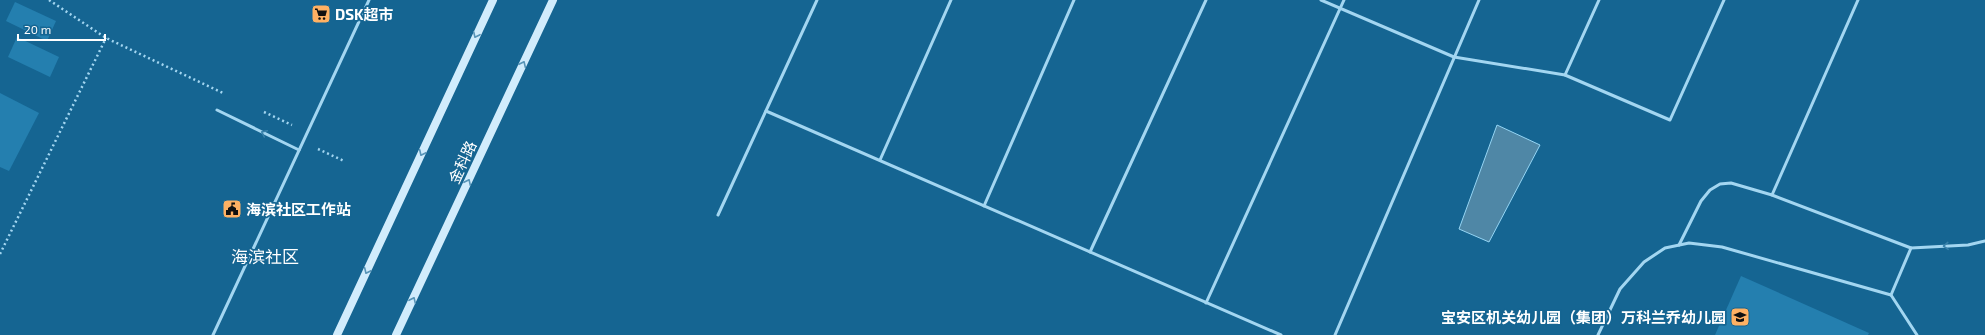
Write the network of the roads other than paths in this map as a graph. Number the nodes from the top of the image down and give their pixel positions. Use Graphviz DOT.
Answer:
graph roads {
  1 [pos="369,0"];
  2 [pos="493,0"];
  3 [pos="553,0"];
  4 [pos="817,0"];
  5 [pos="951,0"];
  6 [pos="1074,0"];
  7 [pos="1206,0"];
  8 [pos="1321,0"];
  9 [pos="1344,0"];
  10 [pos="1479,0"];
  11 [pos="1599,0"];
  12 [pos="1724,0"];
  13 [pos="1858,0"];
  14 [pos="1340,8"];
  15 [pos="1454,57"];
  16 [pos="1565,75"];
  17 [pos="217,110"];
  18 [pos="766,111"];
  19 [pos="299,150"];
  20 [pos="880,160"];
  21 [pos="1772,195"];
  22 [pos="984,206"];
  23 [pos="718,215"];
  24 [pos="1985,241"];
  25 [pos="1679,245"];
  26 [pos="1911,248"];
  27 [pos="1090,252"];
  28 [pos="1891,295"];
  29 [pos="1206,302"];
  30 [pos="213,335"];
  31 [pos="337,335"];
  32 [pos="396,335"];
  33 [pos="1281,335"];
  34 [pos="1335,335"];
  35 [pos="1598,335"];
  36 [pos="1917,335"];
  1 -- 19 [label="lane"];
  2 -- 31 [label="main road, one-way"];
  32 -- 3 [label="main road, 金科路, one-way"];
  4 -- 18 [label="lane"];
  5 -- 20 [label="lane"];
  6 -- 22 [label="lane"];
  7 -- 27 [label="lane"];
  8 -- 14 [label="lane"];
  9 -- 14 [label="lane"];
  10 -- 15 [label="lane"];
  11 -- 16 [label="lane"];
  12 -- 16 [label="lane"];
  13 -- 21 [label="lane"];
  14 -- 15 [label="lane"];
  14 -- 29 [label="lane"];
  15 -- 16 [label="lane"];
  15 -- 34 [label="lane"];
  19 -- 17 [label="lane, one-way"];
  18 -- 20 [label="lane"];
  18 -- 23 [label="lane"];
  19 -- 30 [label="lane"];
  20 -- 22 [label="lane"];
  21 -- 25 [label="lane"];
  21 -- 26 [label="lane"];
  22 -- 27 [label="lane"];
  24 -- 26 [label="lane, one-way"];
  25 -- 28 [label="lane"];
  25 -- 35 [label="lane"];
  26 -- 28 [label="lane"];
  27 -- 29 [label="lane"];
  28 -- 36 [label="lane"];
  29 -- 33 [label="lane"];
}
